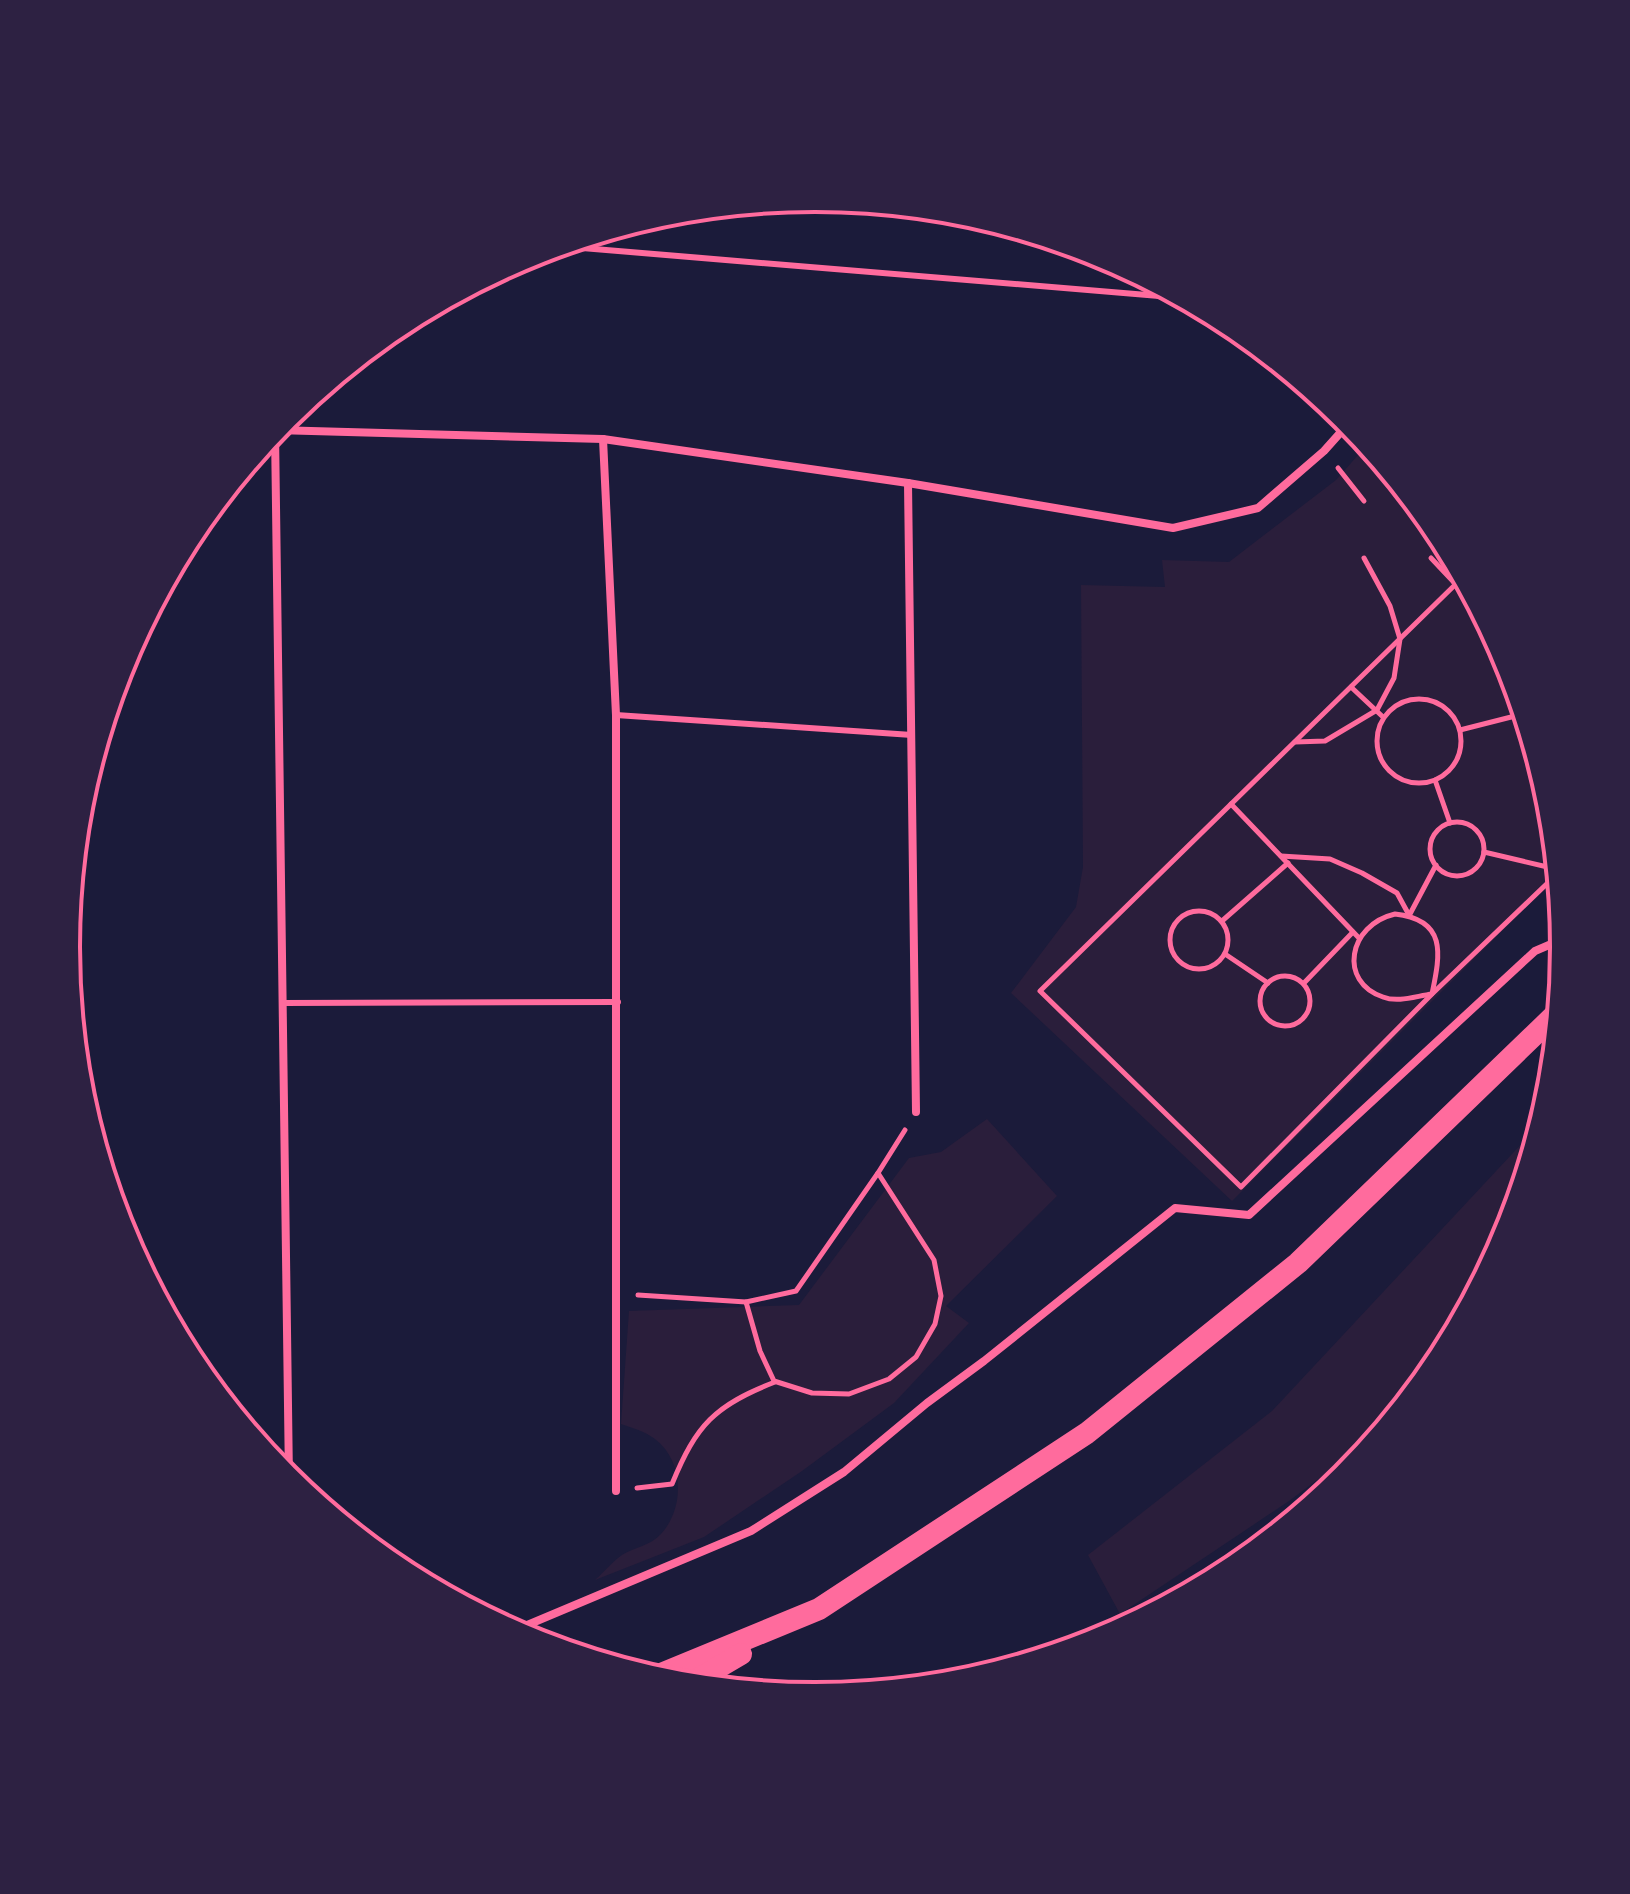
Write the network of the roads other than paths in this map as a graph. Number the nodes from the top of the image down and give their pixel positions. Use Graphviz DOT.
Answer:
graph roads {
  1 [pos="587,248"];
  2 [pos="1155,296"];
  3 [pos="292,430"];
  4 [pos="1340,433"];
  5 [pos="603,439"];
  6 [pos="275,448"];
  7 [pos="908,483"];
  8 [pos="616,715"];
  9 [pos="912,735"];
  10 [pos="1550,945"];
  11 [pos="618,1002"];
  12 [pos="282,1003"];
  13 [pos="1546,1024"];
  14 [pos="916,1112"];
  15 [pos="289,1460"];
  16 [pos="616,1491"];
  17 [pos="819,1609"];
  18 [pos="530,1624"];
  19 [pos="675,1668"];
  20 [pos="707,1674"];
  1 -- 2 [label="lane"];
  3 -- 5 [label="street"];
  4 -- 7 [label="street"];
  5 -- 7 [label="street"];
  5 -- 8 [label="street"];
  6 -- 12 [label="street"];
  7 -- 9 [label="street"];
  8 -- 9 [label="lane"];
  8 -- 11 [label="street"];
  9 -- 14 [label="street"];
  10 -- 18 [label="street"];
  11 -- 12 [label="lane"];
  11 -- 16 [label="street"];
  12 -- 15 [label="street"];
  13 -- 17 [label="highway"];
  17 -- 19 [label="highway"];
  17 -- 20 [label="highway"];
}
